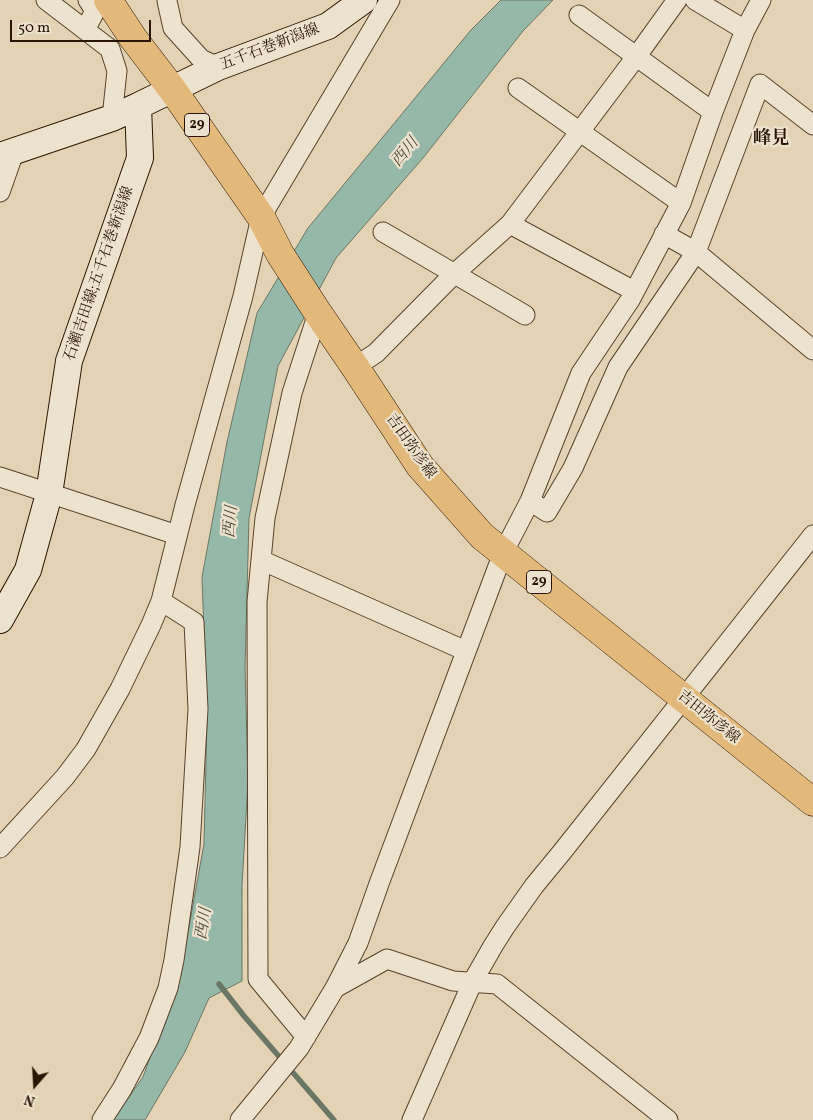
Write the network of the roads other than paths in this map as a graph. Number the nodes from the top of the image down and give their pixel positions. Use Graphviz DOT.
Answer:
graph roads {
  1 [pos="46,0"];
  2 [pos="88,0"];
  3 [pos="108,0"];
  4 [pos="163,0"];
  5 [pos="348,0"];
  6 [pos="364,0"];
  7 [pos="390,0"];
  8 [pos="677,0"];
  9 [pos="695,0"];
  10 [pos="761,0"];
  11 [pos="579,15"];
  12 [pos="328,26"];
  13 [pos="85,30"];
  14 [pos="746,30"];
  15 [pos="636,57"];
  16 [pos="218,67"];
  17 [pos="518,88"];
  18 [pos="172,89"];
  19 [pos="138,106"];
  20 [pos="713,112"];
  21 [pos="112,118"];
  22 [pos="813,126"];
  23 [pos="579,132"];
  24 [pos="7,154"];
  25 [pos="0,192"];
  26 [pos="681,203"];
  27 [pos="261,217"];
  28 [pos="510,224"];
  29 [pos="383,232"];
  30 [pos="664,234"];
  31 [pos="696,252"];
  32 [pos="454,274"];
  33 [pos="634,292"];
  34 [pos="318,313"];
  35 [pos="525,315"];
  36 [pos="813,350"];
  37 [pos="355,367"];
  38 [pos="0,477"];
  39 [pos="49,494"];
  40 [pos="530,502"];
  41 [pos="177,535"];
  42 [pos="813,535"];
  43 [pos="503,553"];
  44 [pos="261,560"];
  45 [pos="161,601"];
  46 [pos="0,620"];
  47 [pos="466,651"];
  48 [pos="683,698"];
  49 [pos="813,802"];
  50 [pos="0,848"];
  51 [pos="473,981"];
  52 [pos="335,988"];
  53 [pos="303,1043"];
  54 [pos="102,1120"];
  55 [pos="240,1120"];
  56 [pos="412,1120"];
  57 [pos="668,1120"];
  1 -- 13 [label="street"];
  2 -- 13 [label="street"];
  3 -- 18 [label="main road, 吉田弥彦線 / 29"];
  4 -- 16 [label="street"];
  5 -- 12 [label="street"];
  6 -- 12 [label="main road, 五千石巻新潟線"];
  7 -- 27 [label="street"];
  8 -- 15 [label="street"];
  9 -- 14 [label="street"];
  10 -- 14 [label="street"];
  11 -- 15 [label="street"];
  12 -- 16 [label="main road, 五千石巻新潟線"];
  13 -- 21 [label="street"];
  14 -- 20 [label="street"];
  15 -- 20 [label="street"];
  15 -- 23 [label="street"];
  16 -- 18 [label="main road, 五千石巻新潟線"];
  17 -- 23 [label="street"];
  18 -- 19 [label="main road"];
  18 -- 27 [label="main road, 吉田弥彦線 / 29"];
  19 -- 21 [label="main road"];
  19 -- 39 [label="main road, 石瀬吉田線;五千石巻新潟線"];
  20 -- 26 [label="street"];
  21 -- 24 [label="main road"];
  22 -- 31 [label="street"];
  23 -- 26 [label="street"];
  23 -- 28 [label="street"];
  24 -- 25 [label="street"];
  26 -- 30 [label="street"];
  27 -- 34 [label="main road, 吉田弥彦線 / 29"];
  27 -- 41 [label="street"];
  28 -- 32 [label="street"];
  28 -- 33 [label="street"];
  29 -- 32 [label="street"];
  30 -- 31 [label="street"];
  30 -- 33 [label="street"];
  31 -- 36 [label="street"];
  31 -- 40 [label="street"];
  32 -- 35 [label="street"];
  32 -- 37 [label="street"];
  33 -- 40 [label="street"];
  34 -- 37 [label="main road, 吉田弥彦線 / 29"];
  34 -- 44 [label="street"];
  37 -- 43 [label="main road, 吉田弥彦線 / 29"];
  38 -- 39 [label="street"];
  39 -- 41 [label="street"];
  39 -- 46 [label="main road, 石瀬吉田線;五千石巻新潟線"];
  40 -- 43 [label="street"];
  41 -- 45 [label="street"];
  42 -- 48 [label="street"];
  43 -- 47 [label="street"];
  43 -- 48 [label="main road, 吉田弥彦線 / 29"];
  44 -- 47 [label="street"];
  44 -- 53 [label="street"];
  45 -- 50 [label="street"];
  45 -- 54 [label="street"];
  47 -- 52 [label="street"];
  48 -- 49 [label="main road, 吉田弥彦線 / 29"];
  48 -- 51 [label="street"];
  51 -- 52 [label="street"];
  51 -- 56 [label="street"];
  51 -- 57 [label="street"];
  52 -- 53 [label="street"];
  53 -- 55 [label="street"];
}
